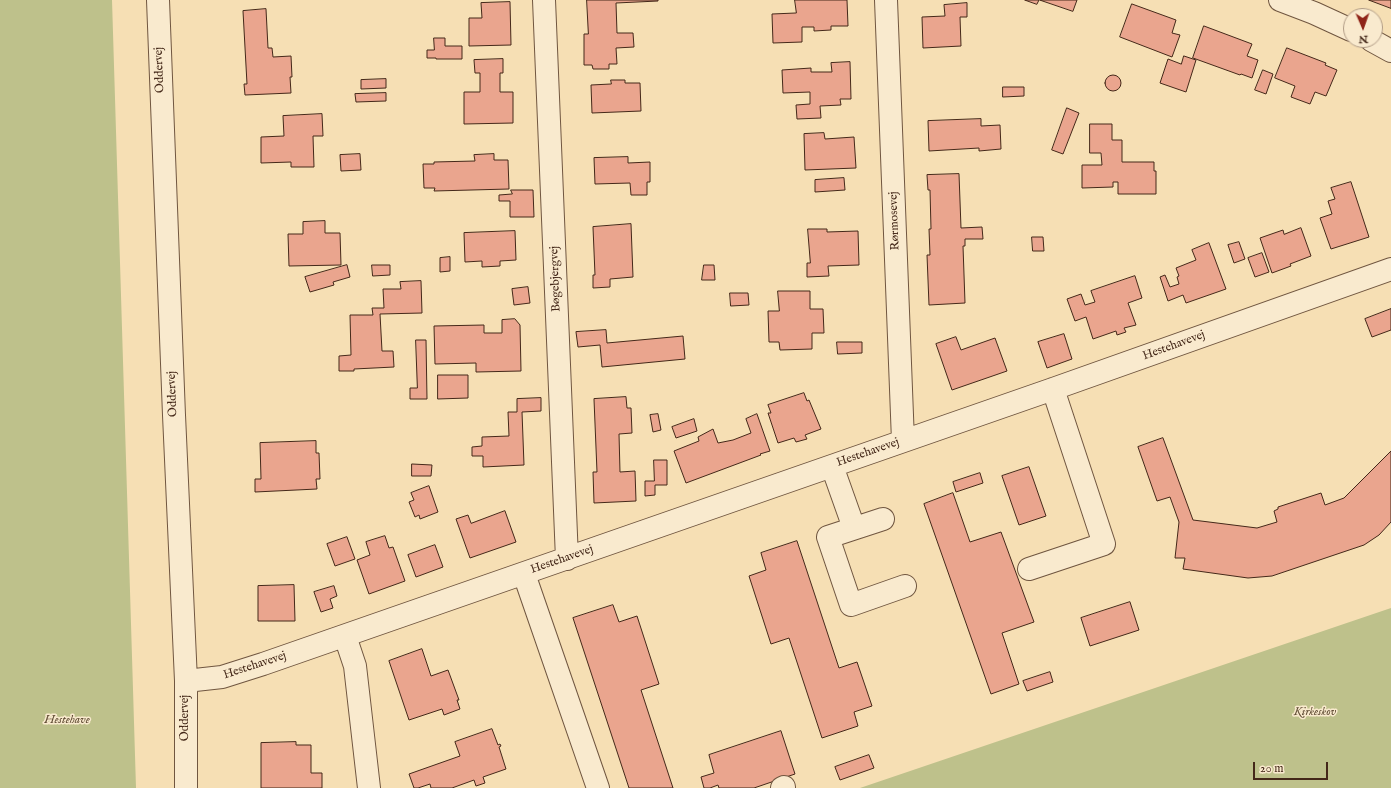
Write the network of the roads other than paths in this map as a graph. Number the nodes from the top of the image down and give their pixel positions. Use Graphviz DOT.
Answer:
graph roads {
  1 [pos="158,0"];
  2 [pos="544,0"];
  3 [pos="886,0"];
  4 [pos="1280,0"];
  5 [pos="1343,26"];
  6 [pos="1391,269"];
  7 [pos="1053,389"];
  8 [pos="903,441"];
  9 [pos="832,466"];
  10 [pos="883,518"];
  11 [pos="854,528"];
  12 [pos="567,558"];
  13 [pos="1029,569"];
  14 [pos="524,574"];
  15 [pos="905,586"];
  16 [pos="345,636"];
  17 [pos="186,681"];
  18 [pos="186,788"];
  19 [pos="369,788"];
  20 [pos="598,788"];
  1 -- 17 [label="street, Oddervej"];
  2 -- 12 [label="street, Bøgebjergvej"];
  3 -- 8 [label="street, Rørmosevej"];
  4 -- 5 [label="street"];
  6 -- 7 [label="street, Hestehavevej"];
  7 -- 8 [label="street, Hestehavevej"];
  7 -- 13 [label="street"];
  8 -- 9 [label="street, Hestehavevej"];
  9 -- 11 [label="street"];
  9 -- 12 [label="street, Hestehavevej"];
  10 -- 11 [label="street"];
  11 -- 15 [label="street"];
  12 -- 14 [label="street, Hestehavevej"];
  14 -- 16 [label="street, Hestehavevej"];
  14 -- 20 [label="street"];
  16 -- 17 [label="street, Hestehavevej"];
  16 -- 19 [label="street"];
  17 -- 18 [label="street, Oddervej"];
}
